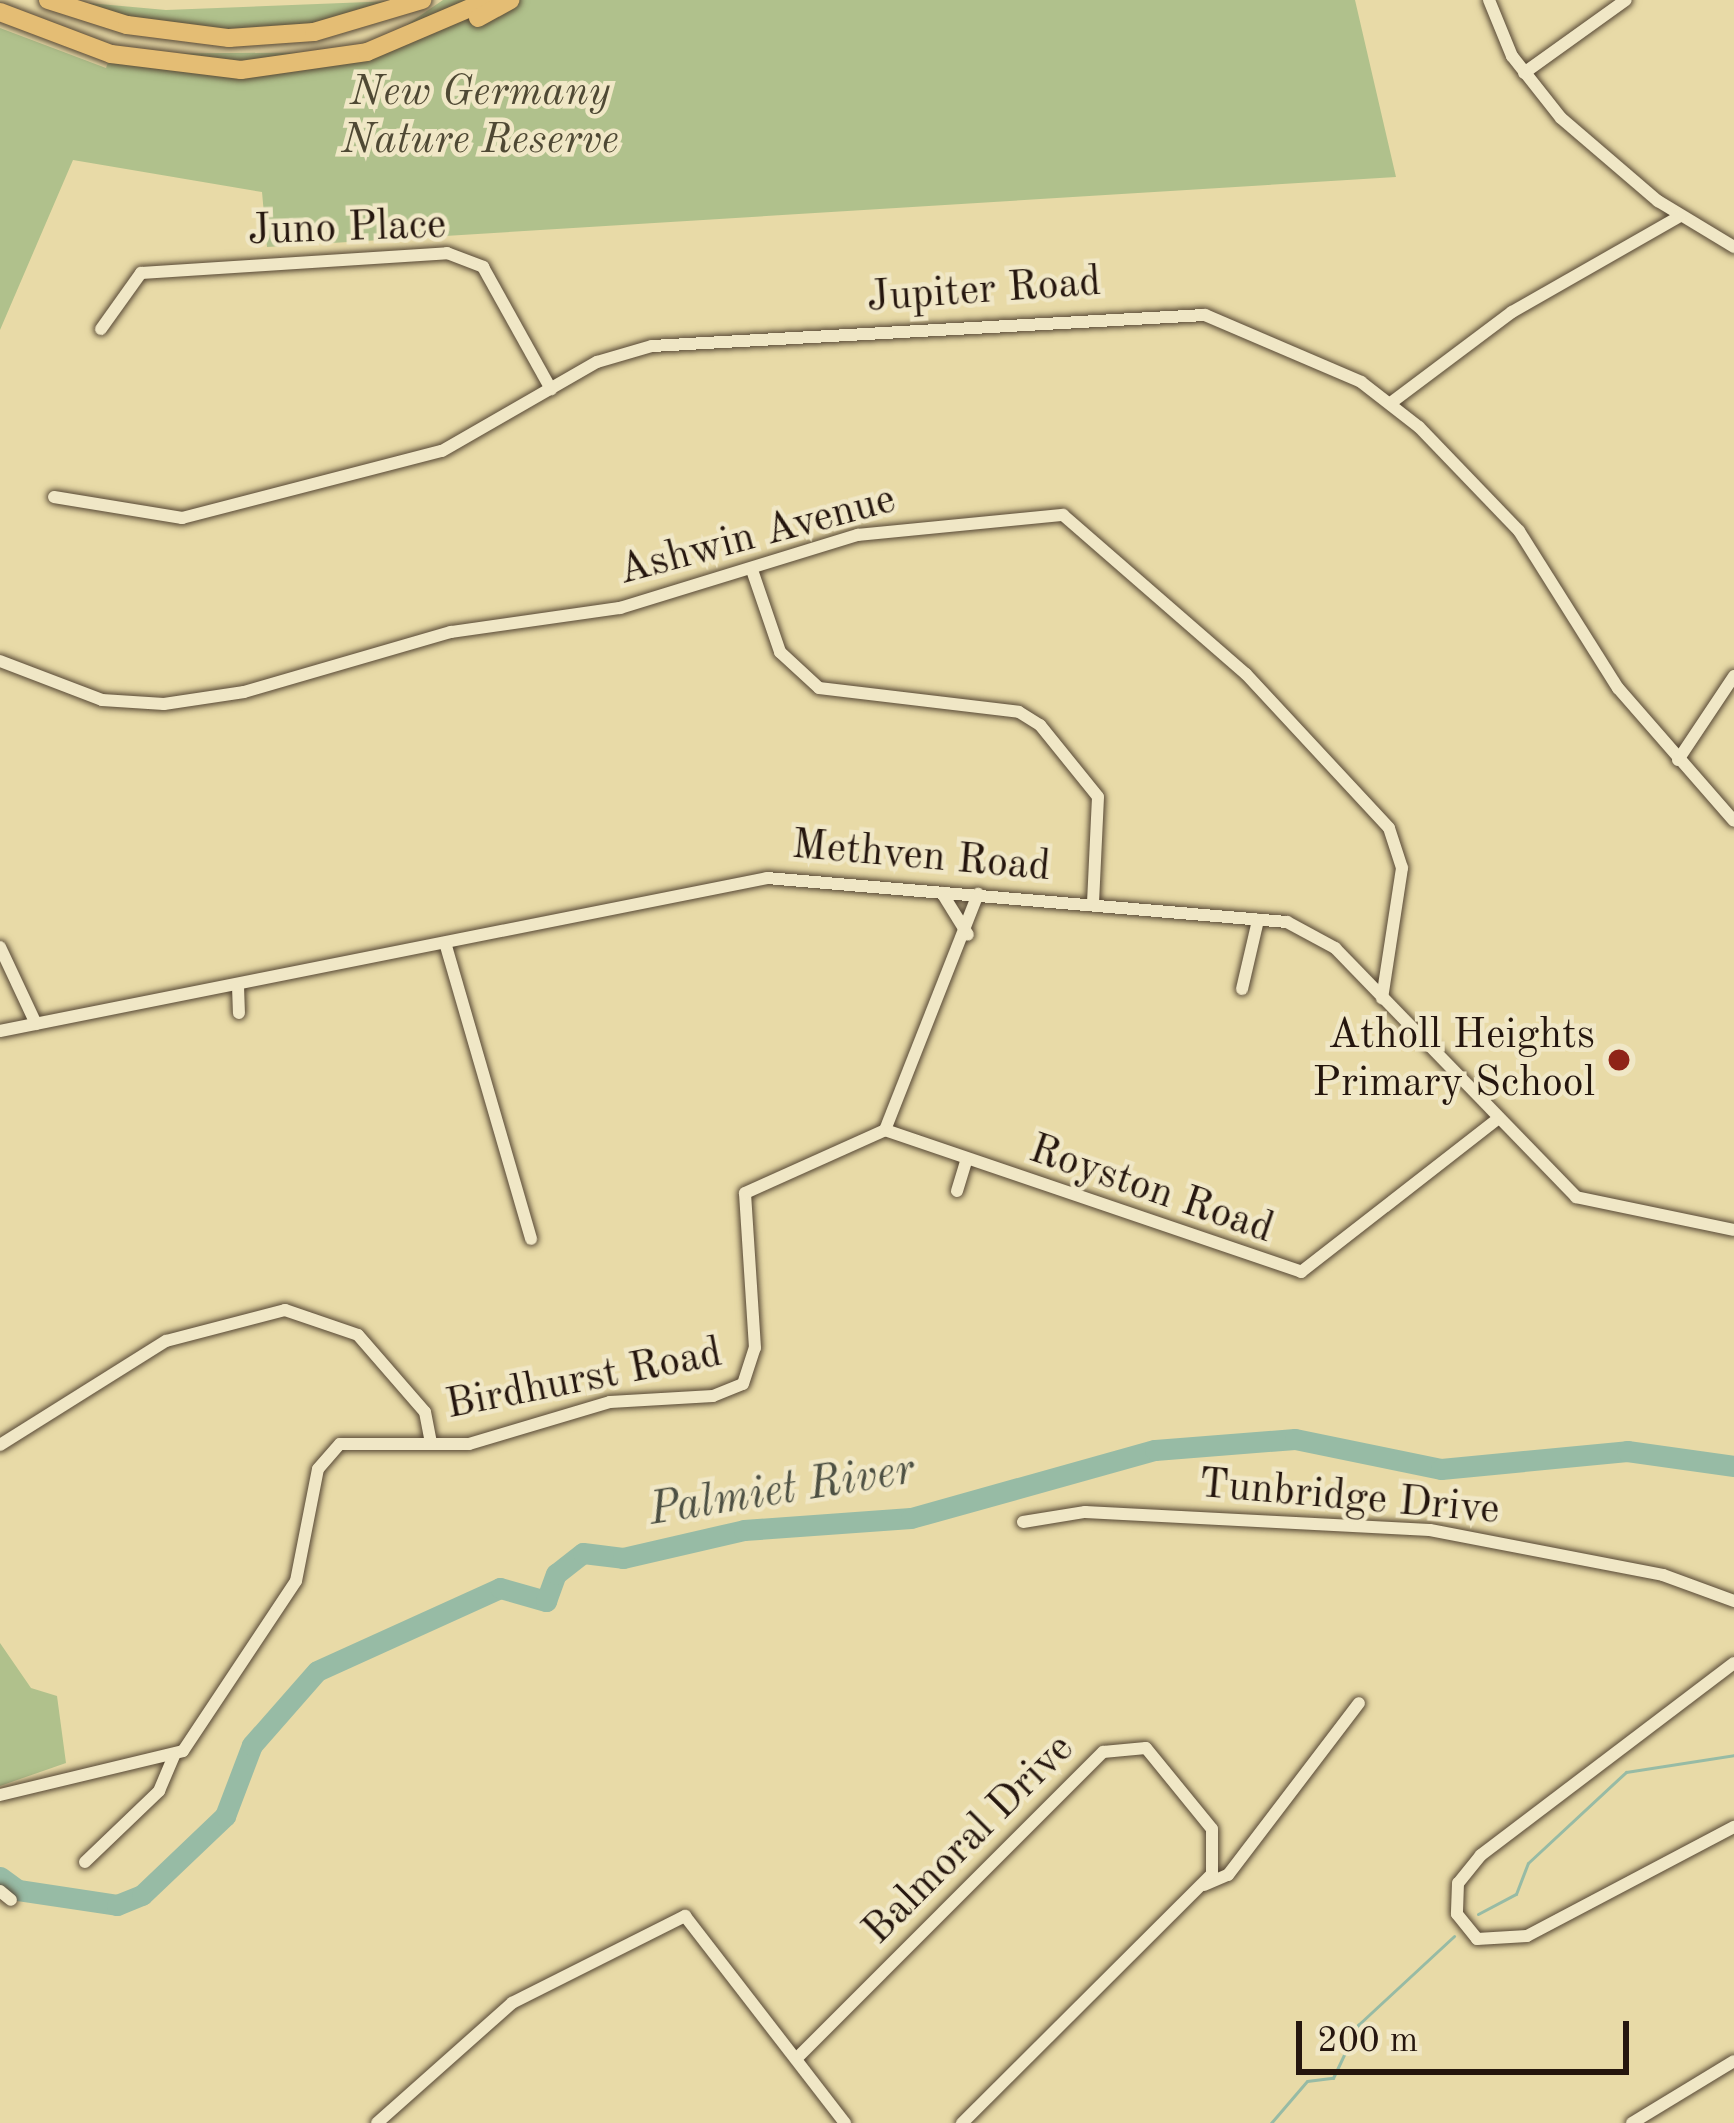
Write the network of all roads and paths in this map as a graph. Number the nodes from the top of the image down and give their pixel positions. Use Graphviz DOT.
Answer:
graph roads {
  1 [pos="48,0"];
  2 [pos="422,0"];
  3 [pos="489,0"];
  4 [pos="510,0"];
  5 [pos="1489,0"];
  6 [pos="1626,0"];
  7 [pos="0,12"];
  8 [pos="367,52"];
  9 [pos="1524,74"];
  10 [pos="1680,216"];
  11 [pos="1734,247"];
  12 [pos="101,329"];
  13 [pos="551,389"];
  14 [pos="1392,402"];
  15 [pos="54,497"];
  16 [pos="752,570"];
  17 [pos="0,661"];
  18 [pos="1734,676"];
  19 [pos="1678,760"];
  20 [pos="1734,821"];
  21 [pos="938,891"];
  22 [pos="978,894"];
  23 [pos="1093,904"];
  24 [pos="1258,920"];
  25 [pos="968,936"];
  26 [pos="0,946"];
  27 [pos="446,946"];
  28 [pos="238,986"];
  29 [pos="1242,989"];
  30 [pos="1382,998"];
  31 [pos="239,1013"];
  32 [pos="36,1024"];
  33 [pos="0,1031"];
  34 [pos="1496,1121"];
  35 [pos="885,1130"];
  36 [pos="966,1161"];
  37 [pos="957,1191"];
  38 [pos="1734,1229"];
  39 [pos="530,1239"];
  40 [pos="431,1443"];
  41 [pos="0,1445"];
  42 [pos="1023,1522"];
  43 [pos="1734,1601"];
  44 [pos="1734,1664"];
  45 [pos="1359,1703"];
  46 [pos="174,1755"];
  47 [pos="0,1795"];
  48 [pos="1734,1827"];
  49 [pos="86,1862"];
  50 [pos="1204,1885"];
  51 [pos="797,2058"];
  52 [pos="1734,2061"];
  53 [pos="377,2123"];
  54 [pos="845,2123"];
  55 [pos="962,2123"];
  56 [pos="1632,2123"];
  1 -- 2 [label="highway"];
  3 -- 8 [label="highway"];
  4 -- 8 [label="highway"];
  5 -- 9 [label="street"];
  6 -- 9 [label="street"];
  7 -- 8 [label="highway"];
  9 -- 10 [label="street"];
  10 -- 11 [label="street"];
  10 -- 14 [label="street"];
  12 -- 13 [label="street, Juno Place"];
  13 -- 14 [label="street, Jupiter Road"];
  13 -- 15 [label="street, Jupiter Road"];
  14 -- 19 [label="street, Jupiter Road"];
  16 -- 17 [label="street, Ashwin Avenue"];
  16 -- 23 [label="street"];
  16 -- 30 [label="street, Ashwin Avenue"];
  18 -- 19 [label="street"];
  19 -- 20 [label="street, Jupiter Road"];
  21 -- 22 [label="street, Methven Road"];
  21 -- 25 [label="street"];
  21 -- 27 [label="street, Methven Road"];
  22 -- 23 [label="street, Methven Road"];
  22 -- 25 [label="street"];
  23 -- 24 [label="street, Methven Road"];
  24 -- 29 [label="street"];
  24 -- 30 [label="street, Methven Road"];
  25 -- 35 [label="street"];
  26 -- 32 [label="street"];
  27 -- 28 [label="street, Methven Road"];
  27 -- 39 [label="street"];
  28 -- 31 [label="street"];
  28 -- 32 [label="street, Methven Road"];
  30 -- 34 [label="street, Methven Road"];
  32 -- 33 [label="street, Methven Road"];
  34 -- 36 [label="street, Royston Road"];
  34 -- 38 [label="street, Methven Road"];
  35 -- 36 [label="street, Royston Road"];
  35 -- 40 [label="street, Birdhurst Road"];
  36 -- 37 [label="street"];
  40 -- 41 [label="street"];
  40 -- 46 [label="street, Birdhurst Road"];
  42 -- 43 [label="street, Tunbridge Drive"];
  44 -- 48 [label="street"];
  45 -- 50 [label="street"];
  46 -- 47 [label="street"];
  46 -- 49 [label="street, Birdhurst Road"];
  50 -- 51 [label="street, Balmoral Drive"];
  50 -- 55 [label="street"];
  51 -- 53 [label="street"];
  51 -- 54 [label="street"];
  52 -- 56 [label="street"];
}
